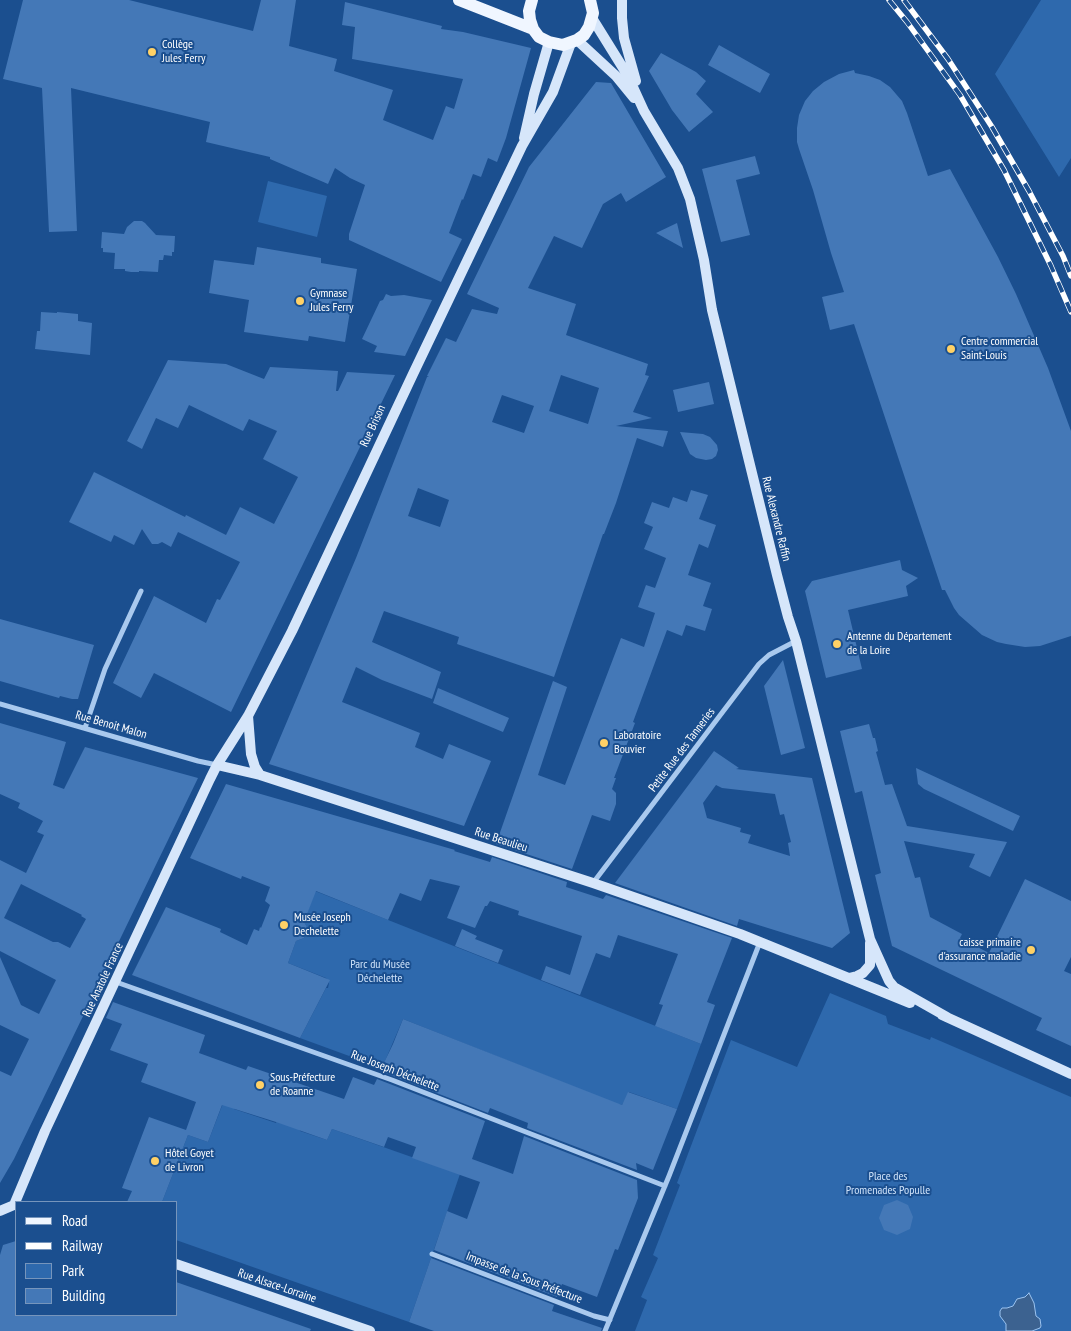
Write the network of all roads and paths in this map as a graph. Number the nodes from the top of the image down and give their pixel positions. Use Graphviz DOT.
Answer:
graph roads {
  1 [pos="459,0"];
  2 [pos="532,0"];
  3 [pos="622,0"];
  4 [pos="592,6"];
  5 [pos="533,29"];
  6 [pos="549,42"];
  7 [pos="574,42"];
  8 [pos="644,111"];
  9 [pos="522,146"];
  10 [pos="141,591"];
  11 [pos="796,641"];
  12 [pos="0,704"];
  13 [pos="248,716"];
  14 [pos="85,728"];
  15 [pos="217,765"];
  16 [pos="260,775"];
  17 [pos="593,883"];
  18 [pos="870,939"];
  19 [pos="760,942"];
  20 [pos="850,978"];
  21 [pos="116,982"];
  22 [pos="947,1017"];
  23 [pos="1071,1074"];
  24 [pos="664,1186"];
  25 [pos="17,1201"];
  26 [pos="15,1206"];
  27 [pos="0,1211"];
  28 [pos="432,1254"];
  29 [pos="178,1265"];
  30 [pos="610,1320"];
  31 [pos="370,1331"];
  32 [pos="604,1331"];
  1 -- 5 [label="main road"];
  2 -- 5 [label="main road"];
  3 -- 8 [label="street"];
  4 -- 7 [label="main road"];
  4 -- 8 [label="street, Rue Alexandre Raffin"];
  5 -- 6 [label="main road"];
  6 -- 7 [label="main road"];
  6 -- 9 [label="street, Rue Brison"];
  7 -- 8 [label="street, Rue Alexandre Raffin"];
  7 -- 9 [label="street, Rue Brison"];
  8 -- 11 [label="street, Rue Alexandre Raffin"];
  9 -- 13 [label="street, Rue Brison"];
  10 -- 14 [label="street"];
  11 -- 17 [label="street, Petite Rue des Tanneries"];
  11 -- 18 [label="street, Rue Alexandre Raffin"];
  12 -- 14 [label="street, Rue Benoit Malon"];
  13 -- 15 [label="street, Rue Brison"];
  13 -- 16 [label="street"];
  14 -- 15 [label="street, Rue Benoit Malon"];
  15 -- 16 [label="street, Rue Beaulieu"];
  15 -- 21 [label="street, Rue Anatole France"];
  16 -- 17 [label="street, Rue Beaulieu"];
  17 -- 19 [label="street, Rue Beaulieu"];
  18 -- 20 [label="street"];
  18 -- 22 [label="street"];
  19 -- 20 [label="street, Rue Beaulieu"];
  19 -- 24 [label="street"];
  20 -- 22 [label="street, Rue Beaulieu"];
  21 -- 24 [label="street, Rue Joseph Déchelette"];
  21 -- 25 [label="street, Rue Anatole France"];
  22 -- 23 [label="street"];
  24 -- 30 [label="street"];
  26 -- 27 [label="street"];
  28 -- 30 [label="street, Impasse de la Sous Préfecture"];
  29 -- 31 [label="street, Rue Alsace-Lorraine"];
  30 -- 32 [label="street"];
}
